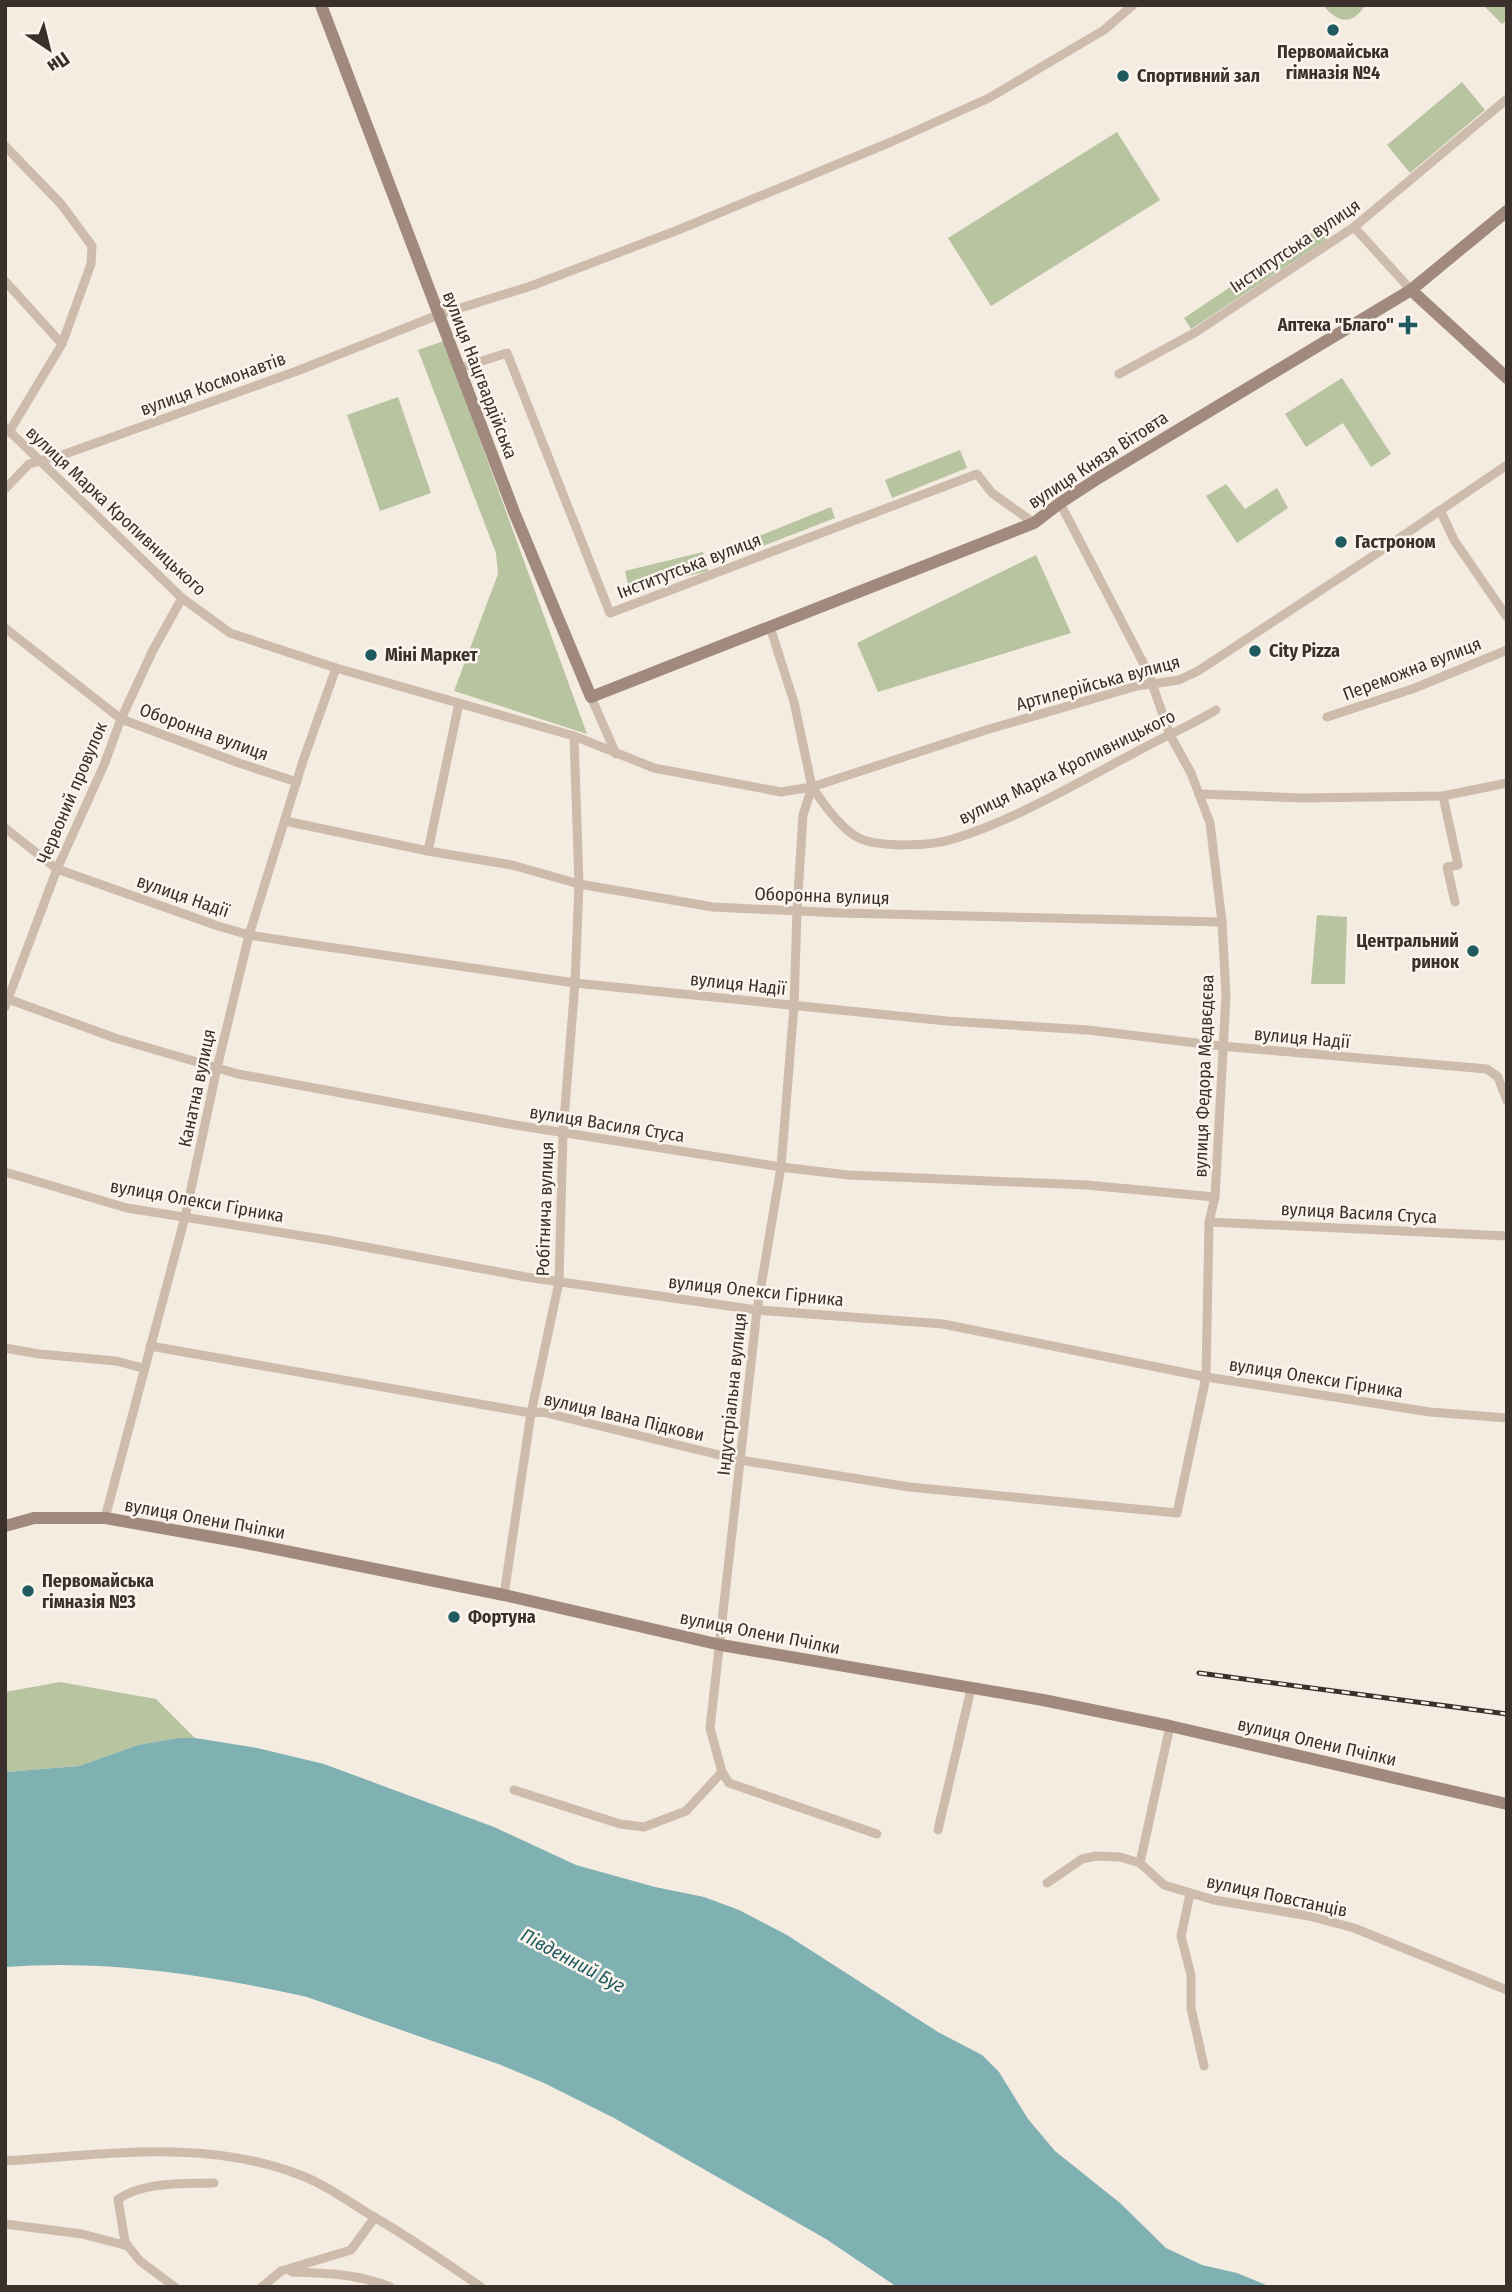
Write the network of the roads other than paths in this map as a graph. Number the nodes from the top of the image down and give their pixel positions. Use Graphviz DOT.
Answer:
graph roads {
  1 [pos="321,5"];
  2 [pos="1133,5"];
  3 [pos="1507,99"];
  4 [pos="5,146"];
  5 [pos="1507,211"];
  6 [pos="1354,228"];
  7 [pos="5,281"];
  8 [pos="1411,290"];
  9 [pos="438,315"];
  10 [pos="62,344"];
  11 [pos="460,368"];
  12 [pos="1119,374"];
  13 [pos="1507,378"];
  14 [pos="7,430"];
  15 [pos="38,461"];
  16 [pos="1507,464"];
  17 [pos="5,489"];
  18 [pos="1060,503"];
  19 [pos="1440,510"];
  20 [pos="1034,523"];
  21 [pos="182,598"];
  22 [pos="1507,617"];
  23 [pos="770,627"];
  24 [pos="5,628"];
  25 [pos="1507,650"];
  26 [pos="336,668"];
  27 [pos="1152,683"];
  28 [pos="591,697"];
  29 [pos="459,703"];
  30 [pos="1216,710"];
  31 [pos="1327,717"];
  32 [pos="121,719"];
  33 [pos="1170,735"];
  34 [pos="574,736"];
  35 [pos="616,754"];
  36 [pos="297,782"];
  37 [pos="1507,783"];
  38 [pos="812,788"];
  39 [pos="1201,794"];
  40 [pos="1443,796"];
  41 [pos="285,821"];
  42 [pos="5,828"];
  43 [pos="428,851"];
  44 [pos="57,869"];
  45 [pos="579,884"];
  46 [pos="1455,902"];
  47 [pos="797,911"];
  48 [pos="1222,922"];
  49 [pos="249,935"];
  50 [pos="575,983"];
  51 [pos="7,1003"];
  52 [pos="794,1006"];
  53 [pos="1222,1046"];
  54 [pos="217,1068"];
  55 [pos="1507,1101"];
  56 [pos="563,1132"];
  57 [pos="781,1167"];
  58 [pos="5,1172"];
  59 [pos="1215,1197"];
  60 [pos="185,1217"];
  61 [pos="1209,1222"];
  62 [pos="1507,1236"];
  63 [pos="559,1282"];
  64 [pos="757,1310"];
  65 [pos="150,1346"];
  66 [pos="5,1348"];
  67 [pos="144,1368"];
  68 [pos="1206,1377"];
  69 [pos="531,1413"];
  70 [pos="1507,1418"];
  71 [pos="740,1460"];
  72 [pos="1177,1513"];
  73 [pos="105,1518"];
  74 [pos="5,1525"];
  75 [pos="504,1595"];
  76 [pos="721,1645"];
  77 [pos="971,1689"];
  78 [pos="1170,1726"];
  79 [pos="722,1772"];
  80 [pos="514,1790"];
  81 [pos="1507,1804"];
  82 [pos="938,1830"];
  83 [pos="877,1834"];
  84 [pos="1140,1863"];
  85 [pos="1047,1883"];
  86 [pos="1190,1894"];
  87 [pos="1507,1990"];
  88 [pos="1204,2066"];
  89 [pos="5,2161"];
  90 [pos="214,2183"];
  91 [pos="374,2217"];
  92 [pos="5,2224"];
  93 [pos="128,2246"];
  94 [pos="281,2272"];
  95 [pos="175,2287"];
  96 [pos="262,2287"];
  97 [pos="390,2287"];
  98 [pos="481,2287"];
  1 -- 9 [label="street, вулиця Нацгвардійська"];
  2 -- 9 [label="street, вулиця Космонавтів"];
  3 -- 6 [label="street, Інститутська вулиця"];
  4 -- 10 [label="street"];
  5 -- 8 [label="street, вулиця Князя Вітовта"];
  6 -- 8 [label="street"];
  6 -- 12 [label="street, Інститутська вулиця"];
  7 -- 10 [label="street"];
  8 -- 13 [label="street"];
  8 -- 18 [label="street, вулиця Князя Вітовта"];
  9 -- 11 [label="street, вулиця Нацгвардійська"];
  9 -- 15 [label="street, вулиця Космонавтів"];
  10 -- 14 [label="street"];
  11 -- 20 [label="street, Інститутська вулиця"];
  11 -- 28 [label="street, вулиця Нацгвардійська"];
  14 -- 15 [label="street, вулиця Марка Кропивницького"];
  15 -- 17 [label="street, вулиця Космонавтів"];
  15 -- 21 [label="street, вулиця Марка Кропивницького"];
  16 -- 19 [label="street, Артилерійська вулиця"];
  18 -- 20 [label="street, вулиця Князя Вітовта"];
  18 -- 27 [label="street, вулиця Федора Медвєдєва"];
  19 -- 22 [label="street"];
  19 -- 27 [label="street, Артилерійська вулиця"];
  20 -- 23 [label="street, вулиця Князя Вітовта"];
  21 -- 26 [label="street, вулиця Марка Кропивницького"];
  21 -- 32 [label="street, Червоний провулок"];
  23 -- 28 [label="street, вулиця Князя Вітовта"];
  23 -- 38 [label="street"];
  24 -- 32 [label="street, Оборонна вулиця"];
  25 -- 31 [label="street, Переможна вулиця"];
  26 -- 29 [label="street, вулиця Марка Кропивницького"];
  26 -- 36 [label="street, Канатна вулиця"];
  27 -- 33 [label="street, вулиця Федора Медвєдєва"];
  27 -- 38 [label="street, Артилерійська вулиця"];
  28 -- 35 [label="street, вулиця Нацгвардійська"];
  29 -- 34 [label="street, вулиця Марка Кропивницького"];
  29 -- 43 [label="street"];
  30 -- 33 [label="street, вулиця Марка Кропивницького"];
  32 -- 36 [label="street, Оборонна вулиця"];
  32 -- 44 [label="street, Червоний провулок"];
  33 -- 38 [label="street, вулиця Марка Кропивницького"];
  33 -- 39 [label="street, вулиця Федора Медвєдєва"];
  34 -- 35 [label="street, вулиця Марка Кропивницького"];
  34 -- 45 [label="street, Робітнича вулиця"];
  35 -- 38 [label="street, вулиця Марка Кропивницького"];
  36 -- 41 [label="street, Канатна вулиця"];
  37 -- 40 [label="street"];
  38 -- 47 [label="street, Індустріальна вулиця"];
  39 -- 40 [label="street"];
  39 -- 48 [label="street, вулиця Федора Медвєдєва"];
  40 -- 46 [label="street"];
  41 -- 43 [label="street, Оборонна вулиця"];
  41 -- 49 [label="street, Канатна вулиця"];
  42 -- 44 [label="street, вулиця Надії"];
  43 -- 45 [label="street, Оборонна вулиця"];
  44 -- 49 [label="street, вулиця Надії"];
  44 -- 51 [label="street, Червоний провулок"];
  45 -- 47 [label="street, Оборонна вулиця"];
  45 -- 50 [label="street, Робітнича вулиця"];
  47 -- 48 [label="street, Оборонна вулиця"];
  47 -- 52 [label="street, Індустріальна вулиця"];
  48 -- 53 [label="street, вулиця Федора Медвєдєва"];
  49 -- 50 [label="street, вулиця Надії"];
  49 -- 54 [label="street, Канатна вулиця"];
  50 -- 52 [label="street, вулиця Надії"];
  50 -- 56 [label="street, Робітнича вулиця"];
  51 -- 54 [label="street, вулиця Василя Стуса"];
  52 -- 53 [label="street, вулиця Надії"];
  52 -- 57 [label="street, Індустріальна вулиця"];
  53 -- 55 [label="street, вулиця Надії"];
  53 -- 59 [label="street, вулиця Федора Медвєдєва"];
  54 -- 56 [label="street, вулиця Василя Стуса"];
  54 -- 60 [label="street, Канатна вулиця"];
  56 -- 57 [label="street, вулиця Василя Стуса"];
  56 -- 63 [label="street, Робітнича вулиця"];
  57 -- 59 [label="street, вулиця Василя Стуса"];
  57 -- 64 [label="street, Індустріальна вулиця"];
  58 -- 60 [label="street, вулиця Олекси Гірника"];
  59 -- 61 [label="street, вулиця Федора Медвєдєва"];
  60 -- 63 [label="street, вулиця Олекси Гірника"];
  60 -- 65 [label="street, Канатна вулиця"];
  61 -- 62 [label="street, вулиця Василя Стуса"];
  61 -- 68 [label="street, вулиця Федора Медвєдєва"];
  63 -- 64 [label="street, вулиця Олекси Гірника"];
  63 -- 69 [label="street, Робітнича вулиця"];
  64 -- 68 [label="street, вулиця Олекси Гірника"];
  64 -- 71 [label="street, Індустріальна вулиця"];
  65 -- 67 [label="street, Канатна вулиця"];
  65 -- 69 [label="street, вулиця Івана Підкови"];
  66 -- 67 [label="street"];
  67 -- 73 [label="street, Канатна вулиця"];
  68 -- 70 [label="street, вулиця Олекси Гірника"];
  68 -- 72 [label="street, вулиця Федора Медвєдєва"];
  69 -- 71 [label="street, вулиця Івана Підкови"];
  69 -- 75 [label="street, Робітнича вулиця"];
  71 -- 72 [label="street, вулиця Івана Підкови"];
  71 -- 76 [label="street, Індустріальна вулиця"];
  73 -- 74 [label="street, вулиця Олени Пчілки"];
  73 -- 75 [label="street, вулиця Олени Пчілки"];
  75 -- 76 [label="street, вулиця Олени Пчілки"];
  76 -- 77 [label="street, вулиця Олени Пчілки"];
  76 -- 79 [label="street, Індустріальна вулиця"];
  77 -- 78 [label="street, вулиця Олени Пчілки"];
  77 -- 82 [label="street"];
  78 -- 81 [label="street, вулиця Олени Пчілки"];
  78 -- 84 [label="street"];
  79 -- 80 [label="street"];
  79 -- 83 [label="street"];
  84 -- 85 [label="street"];
  84 -- 86 [label="street, вулиця Повстанців"];
  86 -- 87 [label="street, вулиця Повстанців"];
  86 -- 88 [label="street"];
  89 -- 91 [label="street"];
  90 -- 93 [label="street"];
  91 -- 94 [label="street"];
  91 -- 98 [label="street"];
  92 -- 93 [label="street"];
  93 -- 95 [label="street"];
  94 -- 96 [label="street"];
  94 -- 97 [label="street"];
}
